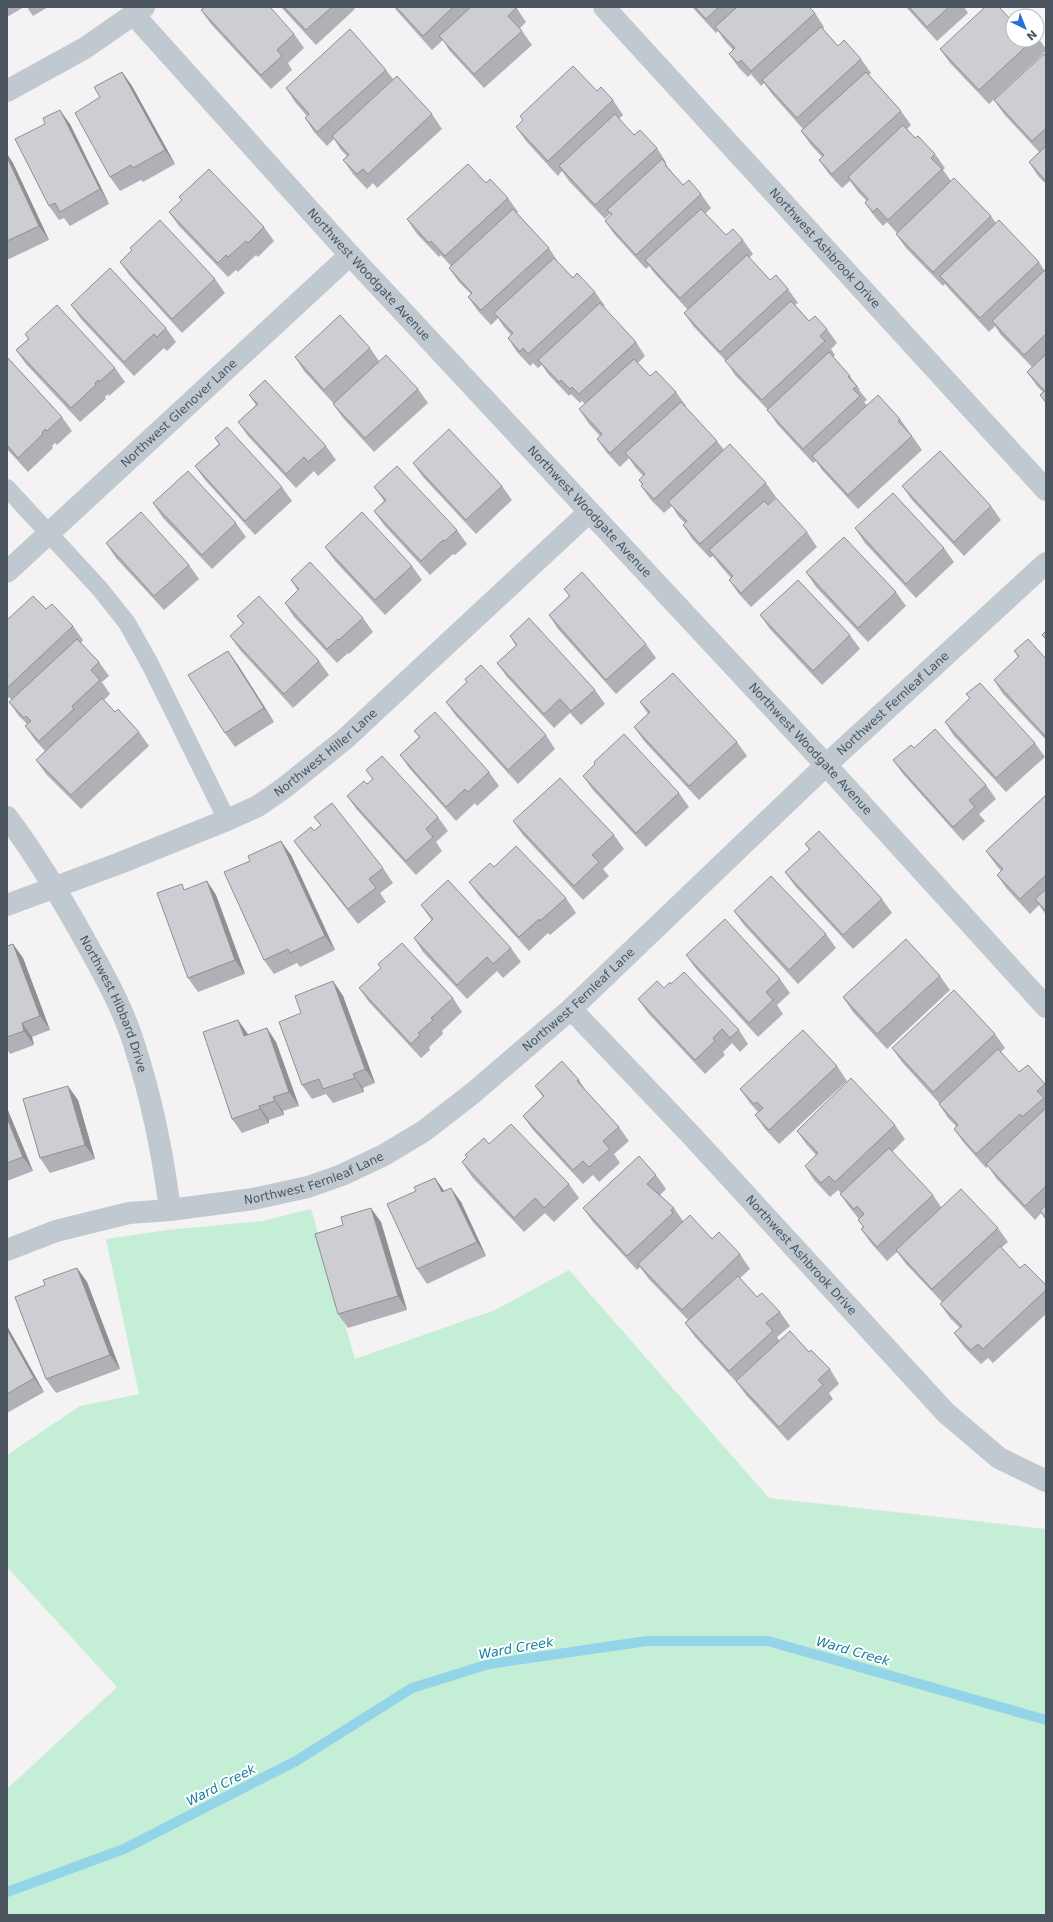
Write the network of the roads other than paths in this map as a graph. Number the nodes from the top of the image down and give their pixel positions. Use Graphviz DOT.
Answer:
graph roads {
  1 [pos="604,7"];
  2 [pos="139,11"];
  3 [pos="7,91"];
  4 [pos="350,255"];
  5 [pos="7,488"];
  6 [pos="1046,490"];
  7 [pos="588,513"];
  8 [pos="49,533"];
  9 [pos="1046,563"];
  10 [pos="7,572"];
  11 [pos="826,765"];
  12 [pos="7,817"];
  13 [pos="227,820"];
  14 [pos="54,886"];
  15 [pos="7,905"];
  16 [pos="1046,1007"];
  17 [pos="571,1009"];
  18 [pos="170,1210"];
  19 [pos="7,1250"];
  20 [pos="1046,1481"];
  1 -- 6 [label="street, Northwest Ashbrook Drive"];
  2 -- 3 [label="street"];
  2 -- 4 [label="street, Northwest Woodgate Avenue"];
  4 -- 7 [label="street, Northwest Woodgate Avenue"];
  4 -- 8 [label="street, Northwest Glenover Lane"];
  5 -- 8 [label="lane"];
  7 -- 11 [label="street, Northwest Woodgate Avenue"];
  7 -- 13 [label="street, Northwest Hiller Lane"];
  8 -- 10 [label="street, Northwest Glenover Lane"];
  8 -- 13 [label="lane"];
  9 -- 11 [label="street, Northwest Fernleaf Lane"];
  11 -- 16 [label="street, Northwest Woodgate Avenue"];
  11 -- 17 [label="street, Northwest Fernleaf Lane"];
  12 -- 14 [label="street, Northwest Hibbard Drive"];
  13 -- 14 [label="street, Northwest Hiller Lane"];
  14 -- 15 [label="street, Northwest Hiller Lane"];
  14 -- 18 [label="street, Northwest Hibbard Drive"];
  17 -- 18 [label="street, Northwest Fernleaf Lane"];
  17 -- 20 [label="street, Northwest Ashbrook Drive"];
  18 -- 19 [label="street, Northwest Fernleaf Lane"];
}
